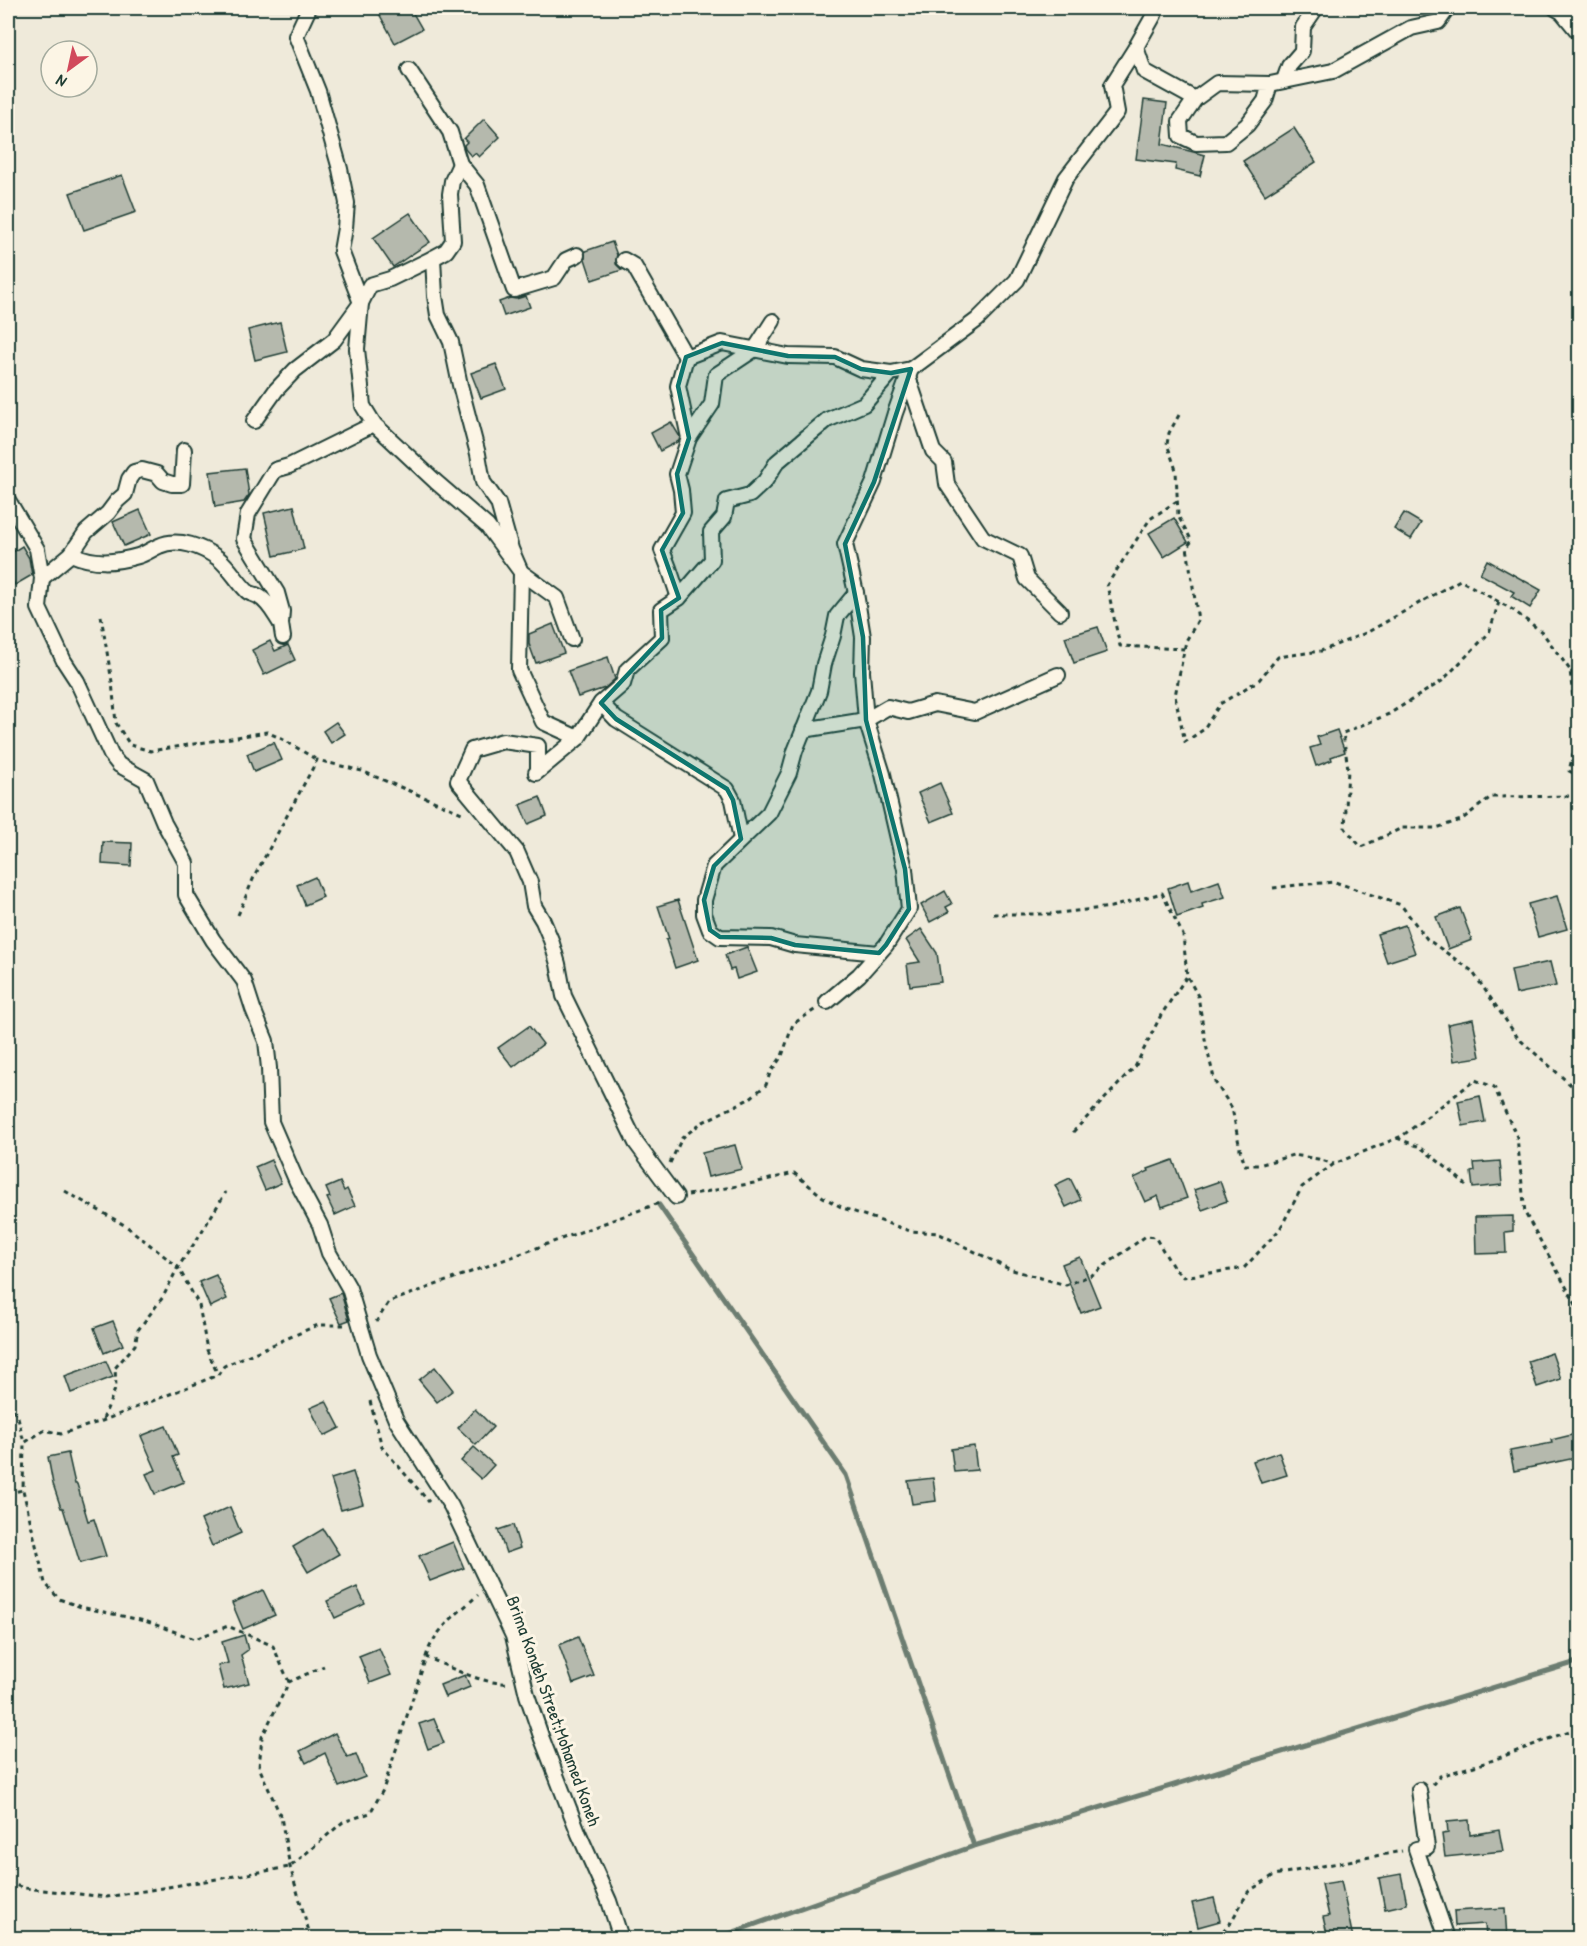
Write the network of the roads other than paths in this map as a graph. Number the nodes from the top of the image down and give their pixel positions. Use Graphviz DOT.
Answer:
graph roads {
  1 [pos="309,8"];
  2 [pos="1156,8"];
  3 [pos="1316,8"];
  4 [pos="1448,8"];
  5 [pos="1555,8"];
  6 [pos="1580,34"];
  7 [pos="1136,47"];
  8 [pos="410,70"];
  9 [pos="1277,82"];
  10 [pos="1195,99"];
  11 [pos="460,164"];
  12 [pos="577,255"];
  13 [pos="433,258"];
  14 [pos="624,260"];
  15 [pos="361,303"];
  16 [pos="773,321"];
  17 [pos="755,349"];
  18 [pos="686,357"];
  19 [pos="891,373"];
  20 [pos="910,373"];
  21 [pos="254,422"];
  22 [pos="374,424"];
  23 [pos="689,438"];
  24 [pos="184,450"];
  25 [pos="8,500"];
  26 [pos="71,554"];
  27 [pos="521,572"];
  28 [pos="42,578"];
  29 [pos="856,593"];
  30 [pos="679,598"];
  31 [pos="1060,612"];
  32 [pos="572,639"];
  33 [pos="1058,675"];
  34 [pos="601,703"];
  35 [pos="866,720"];
  36 [pos="543,722"];
  37 [pos="803,730"];
  38 [pos="579,738"];
  39 [pos="538,746"];
  40 [pos="741,839"];
  41 [pos="879,952"];
  42 [pos="827,1002"];
  43 [pos="676,1197"];
  44 [pos="1419,1790"];
  45 [pos="621,1938"];
  46 [pos="1447,1938"];
  1 -- 15 [label="street"];
  2 -- 7 [label="street"];
  3 -- 9 [label="street"];
  4 -- 9 [label="street"];
  5 -- 6 [label="street"];
  7 -- 10 [label="street"];
  7 -- 20 [label="street"];
  8 -- 11 [label="street"];
  9 -- 10 [label="street"];
  9 -- 10 [label="street"];
  11 -- 12 [label="street"];
  11 -- 13 [label="street"];
  13 -- 15 [label="street"];
  13 -- 27 [label="street"];
  14 -- 18 [label="street"];
  15 -- 21 [label="street"];
  15 -- 22 [label="street"];
  16 -- 17 [label="street"];
  17 -- 18 [label="street"];
  17 -- 19 [label="street"];
  17 -- 23 [label="street"];
  18 -- 23 [label="street"];
  19 -- 20 [label="street"];
  19 -- 30 [label="street"];
  20 -- 29 [label="street"];
  20 -- 31 [label="street"];
  22 -- 26 [label="street"];
  22 -- 27 [label="street"];
  23 -- 30 [label="street"];
  24 -- 26 [label="street"];
  25 -- 28 [label="street, Brima Kondeh Street;Mohamed Koneh"];
  26 -- 28 [label="street"];
  27 -- 32 [label="street"];
  27 -- 36 [label="street"];
  28 -- 45 [label="street, Brima Kondeh Street;Mohamed Koneh"];
  29 -- 35 [label="street"];
  29 -- 37 [label="street"];
  30 -- 34 [label="street"];
  33 -- 35 [label="street"];
  34 -- 38 [label="street"];
  34 -- 40 [label="street"];
  35 -- 37 [label="street"];
  35 -- 41 [label="street"];
  36 -- 38 [label="street"];
  36 -- 39 [label="street"];
  37 -- 40 [label="street"];
  38 -- 39 [label="street"];
  39 -- 43 [label="street"];
  40 -- 41 [label="street"];
  41 -- 42 [label="street"];
  44 -- 46 [label="street"];
}
